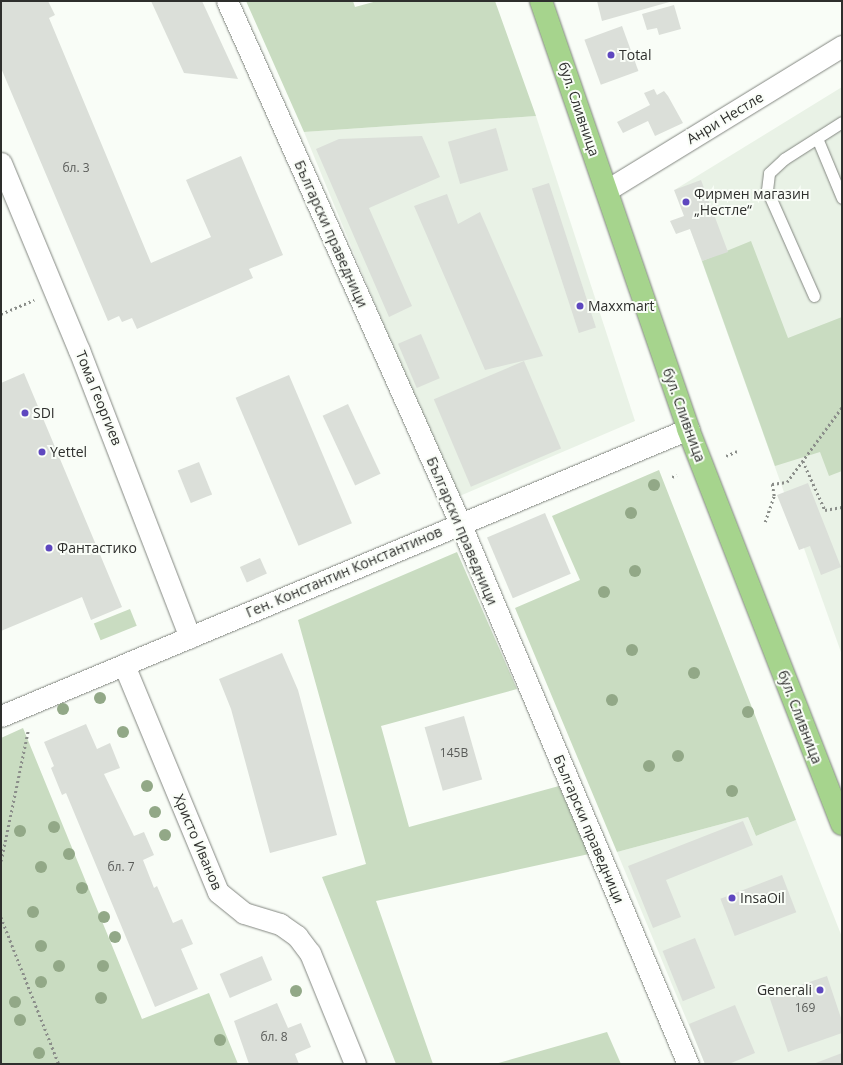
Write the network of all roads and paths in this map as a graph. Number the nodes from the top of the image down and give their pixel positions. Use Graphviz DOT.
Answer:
graph roads {
  1 [pos="227,1"];
  2 [pos="541,1"];
  3 [pos="842,46"];
  4 [pos="842,122"];
  5 [pos="817,138"];
  6 [pos="1,162"];
  7 [pos="607,190"];
  8 [pos="842,198"];
  9 [pos="55,291"];
  10 [pos="814,296"];
  11 [pos="1,314"];
  12 [pos="842,407"];
  13 [pos="688,429"];
  14 [pos="737,451"];
  15 [pos="726,456"];
  16 [pos="802,460"];
  17 [pos="677,475"];
  18 [pos="672,477"];
  19 [pos="842,507"];
  20 [pos="765,522"];
  21 [pos="460,523"];
  22 [pos="190,637"];
  23 [pos="124,665"];
  24 [pos="36,702"];
  25 [pos="1,716"];
  26 [pos="842,824"];
  27 [pos="1,861"];
  28 [pos="1,917"];
  29 [pos="59,1064"];
  30 [pos="355,1064"];
  31 [pos="688,1064"];
  1 -- 21 [label="street, Български праведници"];
  2 -- 7 [label="main road, бул. Сливница"];
  3 -- 7 [label="street, Анри Нестле"];
  4 -- 5 [label="lane"];
  5 -- 8 [label="lane"];
  5 -- 10 [label="lane"];
  6 -- 9 [label="street, Тома Георгиев"];
  7 -- 13 [label="main road, бул. Сливница"];
  9 -- 11 [label="path"];
  9 -- 22 [label="street, Тома Георгиев"];
  12 -- 16 [label="path"];
  13 -- 21 [label="street, Ген. Константин Константинов"];
  13 -- 26 [label="main road, бул. Сливница"];
  14 -- 15 [label="path"];
  16 -- 19 [label="path"];
  16 -- 20 [label="path"];
  17 -- 18 [label="path"];
  21 -- 22 [label="street, Ген. Константин Константинов"];
  21 -- 31 [label="street, Български праведници"];
  22 -- 23 [label="street, Ген. Константин Константинов"];
  23 -- 24 [label="street, Ген. Константин Константинов"];
  23 -- 30 [label="street, Христо Иванов"];
  24 -- 25 [label="street, Ген. Константин Константинов"];
  24 -- 27 [label="path"];
  28 -- 29 [label="path"];
}
